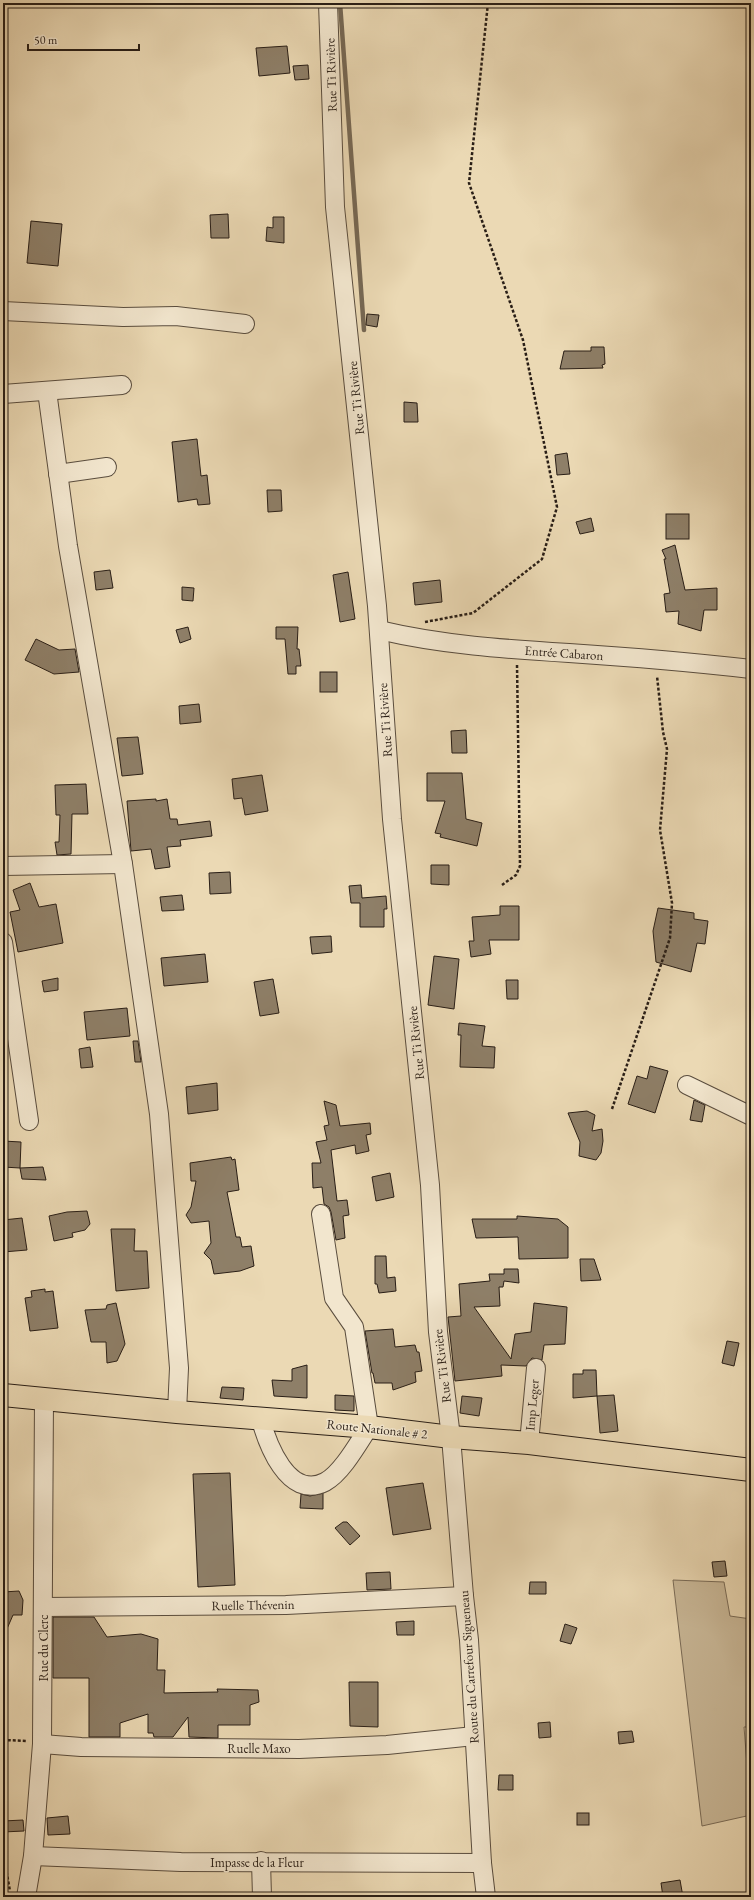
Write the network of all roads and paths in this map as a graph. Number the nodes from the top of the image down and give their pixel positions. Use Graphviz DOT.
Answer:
graph roads {
  1 [pos="328,3"];
  2 [pos="488,3"];
  3 [pos="3,311"];
  4 [pos="245,324"];
  5 [pos="122,385"];
  6 [pos="46,391"];
  7 [pos="3,394"];
  8 [pos="108,467"];
  9 [pos="58,474"];
  10 [pos="418,623"];
  11 [pos="379,630"];
  12 [pos="518,650"];
  13 [pos="656,660"];
  14 [pos="751,669"];
  15 [pos="123,864"];
  16 [pos="3,866"];
  17 [pos="502,885"];
  18 [pos="3,942"];
  19 [pos="687,1085"];
  20 [pos="612,1109"];
  21 [pos="751,1116"];
  22 [pos="29,1121"];
  23 [pos="321,1214"];
  24 [pos="536,1368"];
  25 [pos="3,1394"];
  26 [pos="44,1398"];
  27 [pos="177,1412"];
  28 [pos="260,1417"];
  29 [pos="369,1427"];
  30 [pos="451,1437"];
  31 [pos="529,1443"];
  32 [pos="751,1470"];
  33 [pos="464,1596"];
  34 [pos="43,1607"];
  35 [pos="474,1736"];
  36 [pos="3,1741"];
  37 [pos="42,1744"];
  38 [pos="3,1852"];
  39 [pos="33,1856"];
  40 [pos="261,1861"];
  41 [pos="482,1863"];
  42 [pos="11,1897"];
  43 [pos="26,1897"];
  44 [pos="262,1897"];
  45 [pos="486,1897"];
  1 -- 11 [label="street, Rue Ti Rivière"];
  2 -- 10 [label="path"];
  3 -- 4 [label="street"];
  5 -- 6 [label="street"];
  6 -- 7 [label="street"];
  6 -- 9 [label="street"];
  8 -- 9 [label="street"];
  9 -- 15 [label="street"];
  11 -- 12 [label="street, Entrée Cabaron"];
  11 -- 30 [label="street, Rue Ti Rivière"];
  12 -- 13 [label="street, Entrée Cabaron"];
  12 -- 17 [label="path"];
  13 -- 14 [label="street, Entrée Cabaron"];
  13 -- 20 [label="path"];
  15 -- 16 [label="street"];
  15 -- 27 [label="street"];
  18 -- 22 [label="street"];
  19 -- 21 [label="street"];
  23 -- 29 [label="street"];
  24 -- 31 [label="street, Imp Leger"];
  25 -- 26 [label="main road, Route Nationale # 2"];
  26 -- 27 [label="main road, Route Nationale # 2"];
  26 -- 34 [label="street, Rue du Clerc"];
  27 -- 28 [label="main road, Route Nationale # 2"];
  28 -- 29 [label="main road, Route Nationale # 2"];
  28 -- 29 [label="street"];
  29 -- 30 [label="main road, Route Nationale # 2"];
  30 -- 31 [label="main road, Route Nationale # 2"];
  30 -- 33 [label="street, Route du Carrefour Sigueneau"];
  31 -- 32 [label="main road, Route Nationale # 2"];
  33 -- 34 [label="street, Ruelle Thévenin"];
  33 -- 35 [label="street, Route du Carrefour Sigueneau"];
  34 -- 37 [label="street, Rue du Clerc"];
  35 -- 37 [label="street, Ruelle Maxo"];
  35 -- 41 [label="street, Route du Carrefour Sigueneau"];
  36 -- 37 [label="path"];
  37 -- 39 [label="street, Rue du Clerc"];
  38 -- 42 [label="path"];
  39 -- 40 [label="street, Impasse de la Fleur"];
  39 -- 43 [label="street, Rue du Clerc"];
  40 -- 41 [label="street, Impasse de la Fleur"];
  40 -- 44 [label="street"];
  41 -- 45 [label="street, Route du Carrefour Sigueneau"];
}
